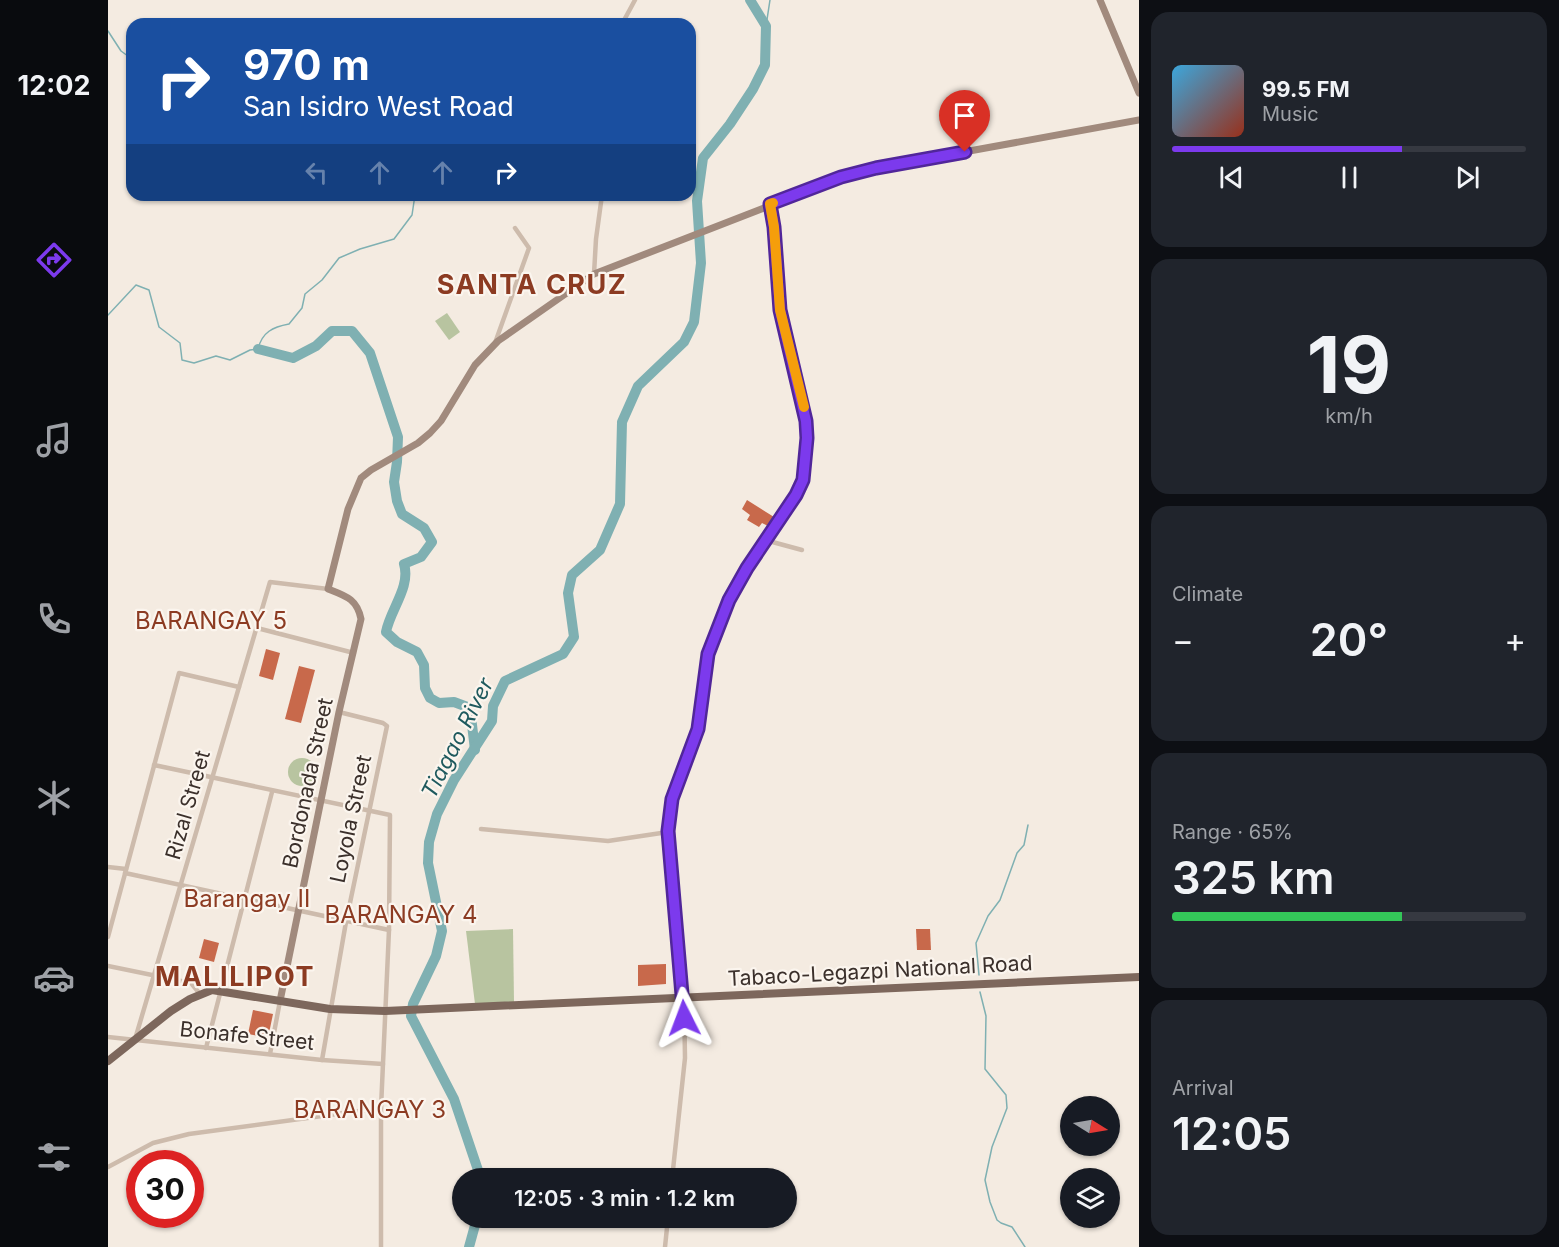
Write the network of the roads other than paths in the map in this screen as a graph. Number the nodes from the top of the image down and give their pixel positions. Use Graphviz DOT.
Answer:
graph roads {
  1 [pos="635,0"];
  2 [pos="1100,0"];
  3 [pos="625,18"];
  4 [pos="1139,93"];
  5 [pos="1139,120"];
  6 [pos="601,201"];
  7 [pos="770,204"];
  8 [pos="515,228"];
  9 [pos="594,274"];
  10 [pos="494,345"];
  11 [pos="765,540"];
  12 [pos="802,550"];
  13 [pos="328,589"];
  14 [pos="257,628"];
  15 [pos="354,653"];
  16 [pos="239,687"];
  17 [pos="339,712"];
  18 [pos="154,765"];
  19 [pos="213,779"];
  20 [pos="272,792"];
  21 [pos="320,801"];
  22 [pos="369,811"];
  23 [pos="481,828"];
  24 [pos="668,831"];
  25 [pos="108,867"];
  26 [pos="126,871"];
  27 [pos="182,886"];
  28 [pos="243,900"];
  29 [pos="298,912"];
  30 [pos="346,922"];
  31 [pos="389,930"];
  32 [pos="108,936"];
  33 [pos="108,966"];
  34 [pos="155,976"];
  35 [pos="1139,976"];
  36 [pos="220,990"];
  37 [pos="200,994"];
  38 [pos="684,998"];
  39 [pos="280,1001"];
  40 [pos="330,1009"];
  41 [pos="385,1011"];
  42 [pos="108,1037"];
  43 [pos="134,1039"];
  44 [pos="206,1047"];
  45 [pos="270,1054"];
  46 [pos="321,1060"];
  47 [pos="108,1061"];
  48 [pos="384,1064"];
  49 [pos="381,1108"];
  50 [pos="108,1167"];
  51 [pos="673,1168"];
  52 [pos="667,1228"];
  53 [pos="381,1247"];
  54 [pos="665,1247"];
  1 -- 3 [label="street"];
  2 -- 4 [label="street"];
  5 -- 7 [label="street"];
  6 -- 9 [label="street"];
  7 -- 9 [label="street"];
  7 -- 11 [label="street"];
  8 -- 10 [label="street"];
  9 -- 10 [label="street"];
  10 -- 13 [label="street"];
  11 -- 12 [label="street"];
  11 -- 24 [label="street"];
  13 -- 14 [label="street, Rizal Street"];
  13 -- 15 [label="street, Bordonada Street"];
  14 -- 15 [label="street"];
  14 -- 16 [label="street, Rizal Street"];
  15 -- 17 [label="street, Bordonada Street"];
  16 -- 18 [label="street"];
  16 -- 19 [label="street, Rizal Street"];
  17 -- 21 [label="street, Bordonada Street"];
  17 -- 22 [label="street, Loyola Street"];
  18 -- 19 [label="street"];
  18 -- 26 [label="street"];
  19 -- 20 [label="street"];
  19 -- 27 [label="street, Rizal Street"];
  20 -- 21 [label="street"];
  20 -- 28 [label="street"];
  21 -- 22 [label="street"];
  21 -- 29 [label="street, Bordonada Street"];
  22 -- 30 [label="street, Loyola Street"];
  22 -- 31 [label="street"];
  23 -- 24 [label="street"];
  24 -- 38 [label="street"];
  25 -- 26 [label="street"];
  26 -- 27 [label="street"];
  26 -- 32 [label="street"];
  27 -- 28 [label="street"];
  27 -- 34 [label="street, Rizal Street"];
  28 -- 29 [label="street"];
  28 -- 36 [label="street"];
  29 -- 30 [label="street"];
  29 -- 39 [label="street, Bordonada Street"];
  30 -- 31 [label="street"];
  30 -- 40 [label="street, Loyola Street"];
  31 -- 41 [label="street"];
  33 -- 34 [label="street"];
  34 -- 37 [label="street"];
  34 -- 43 [label="street, Rizal Street"];
  35 -- 38 [label="main road, Tabaco-Legazpi National Road"];
  36 -- 37 [label="main road"];
  36 -- 39 [label="main road, Tabaco-Legazpi National Road"];
  36 -- 44 [label="street"];
  37 -- 43 [label="main road"];
  38 -- 41 [label="main road, Tabaco-Legazpi National Road"];
  38 -- 51 [label="street"];
  39 -- 40 [label="main road, Tabaco-Legazpi National Road"];
  39 -- 45 [label="street"];
  40 -- 41 [label="main road, Tabaco-Legazpi National Road"];
  40 -- 46 [label="street, Loyola Street"];
  41 -- 48 [label="street"];
  42 -- 43 [label="street, Bonafe Street"];
  43 -- 44 [label="street, Bonafe Street"];
  43 -- 47 [label="main road"];
  44 -- 45 [label="street, Bonafe Street"];
  45 -- 46 [label="street, Bonafe Street"];
  46 -- 48 [label="street, Bonafe Street"];
  48 -- 49 [label="street"];
  49 -- 50 [label="street"];
  49 -- 53 [label="street"];
  52 -- 54 [label="street"];
}
